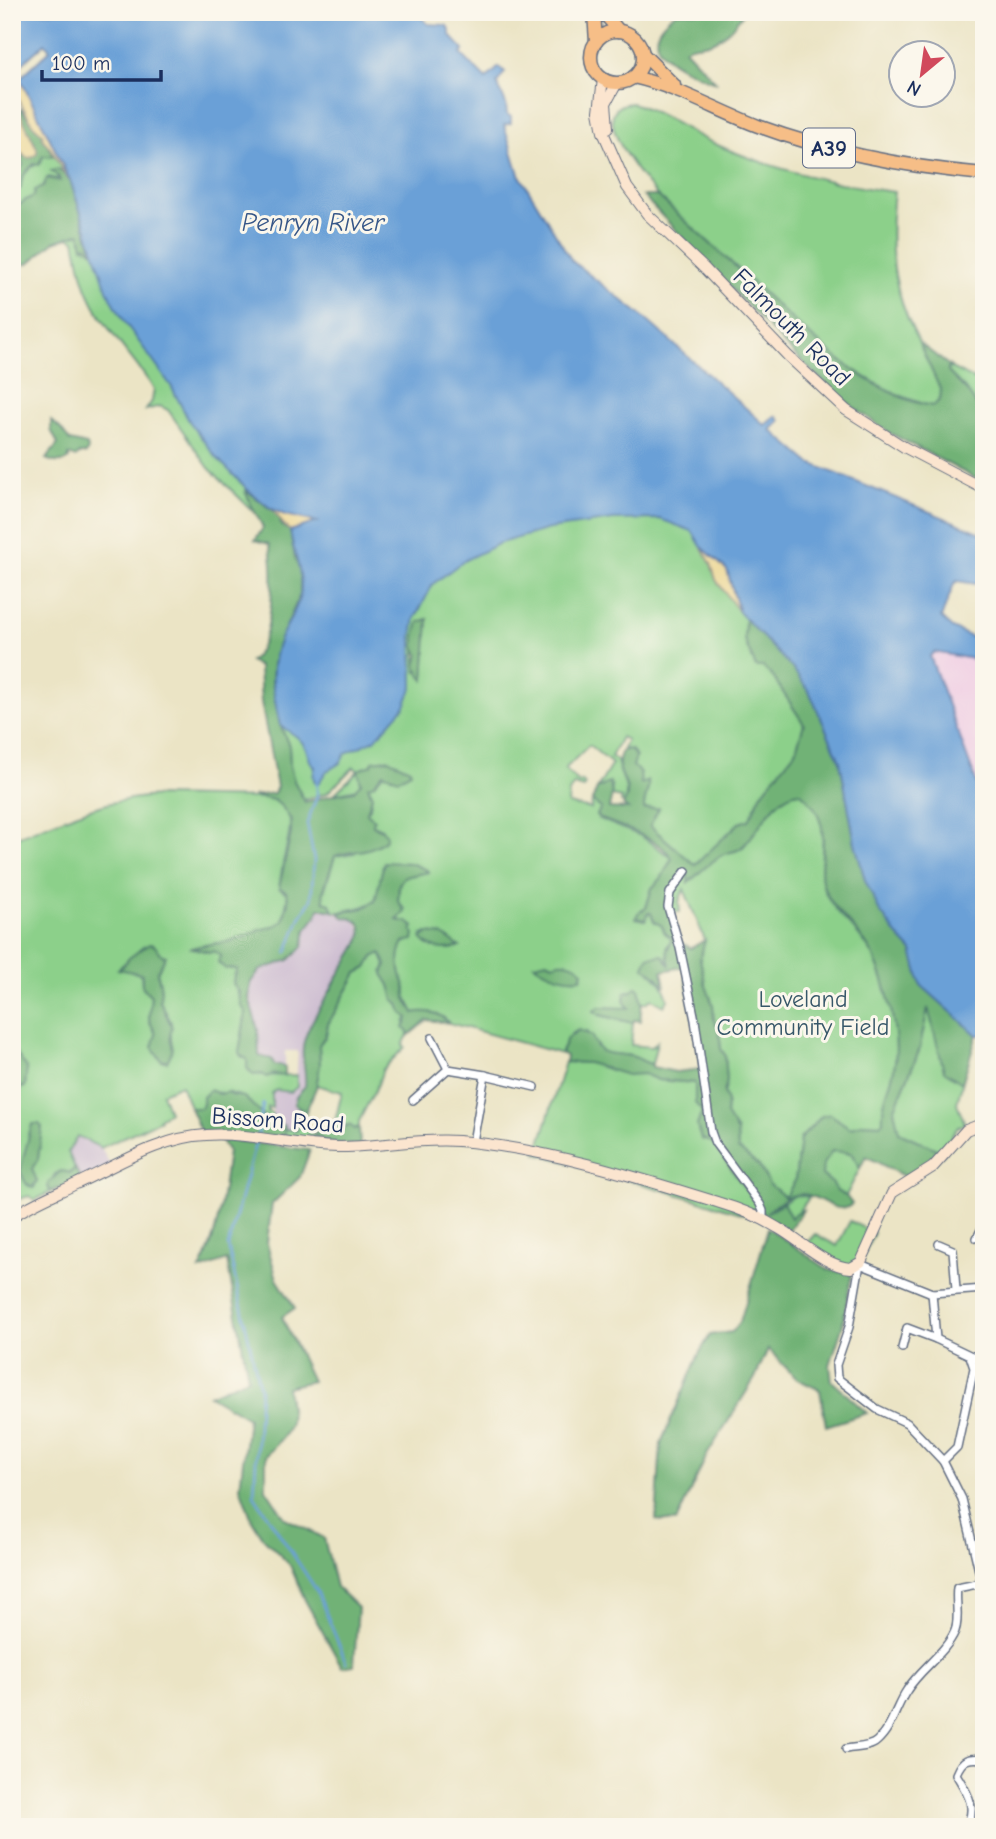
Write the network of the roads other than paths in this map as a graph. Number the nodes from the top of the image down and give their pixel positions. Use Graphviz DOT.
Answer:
graph roads {
  1 [pos="594,12"];
  2 [pos="603,12"];
  3 [pos="618,31"];
  4 [pos="596,42"];
  5 [pos="643,54"];
  6 [pos="633,77"];
  7 [pos="603,79"];
  8 [pos="617,83"];
  9 [pos="683,92"];
  10 [pos="611,150"];
  11 [pos="984,174"];
  12 [pos="984,489"];
  13 [pos="686,871"];
  14 [pos="432,1038"];
  15 [pos="448,1069"];
  16 [pos="485,1075"];
  17 [pos="535,1087"];
  18 [pos="413,1100"];
  19 [pos="984,1123"];
  20 [pos="473,1142"];
  21 [pos="12,1217"];
  22 [pos="763,1219"];
  23 [pos="984,1224"];
  24 [pos="984,1242"];
  25 [pos="939,1244"];
  26 [pos="859,1265"];
  27 [pos="984,1289"];
  28 [pos="956,1290"];
  29 [pos="932,1293"];
  30 [pos="936,1339"];
  31 [pos="902,1348"];
  32 [pos="970,1356"];
  33 [pos="984,1362"];
  34 [pos="943,1461"];
  35 [pos="983,1588"];
  36 [pos="846,1749"];
  37 [pos="984,1759"];
  38 [pos="965,1827"];
  1 -- 4 [label="highway, Falmouth Road"];
  2 -- 3 [label="highway"];
  3 -- 4 [label="highway"];
  3 -- 5 [label="highway"];
  4 -- 7 [label="highway, Falmouth Road"];
  5 -- 6 [label="highway"];
  5 -- 9 [label="highway, A39"];
  6 -- 8 [label="highway"];
  6 -- 9 [label="highway, A39"];
  7 -- 8 [label="highway"];
  7 -- 10 [label="street, Falmouth Road"];
  8 -- 10 [label="street, Falmouth Road"];
  9 -- 11 [label="highway, A39"];
  10 -- 12 [label="street, Falmouth Road"];
  13 -- 22 [label="street"];
  14 -- 15 [label="street"];
  15 -- 16 [label="street"];
  15 -- 18 [label="street"];
  16 -- 17 [label="street"];
  16 -- 20 [label="street"];
  19 -- 26 [label="street"];
  20 -- 21 [label="street, Bissom Road"];
  20 -- 22 [label="street, Bissom Road"];
  22 -- 26 [label="street, Bissom Road"];
  23 -- 24 [label="street"];
  25 -- 28 [label="street"];
  26 -- 29 [label="street"];
  26 -- 34 [label="street"];
  27 -- 28 [label="street"];
  28 -- 29 [label="street"];
  29 -- 30 [label="street"];
  30 -- 31 [label="street"];
  30 -- 32 [label="street"];
  32 -- 33 [label="street"];
  32 -- 34 [label="street"];
  34 -- 35 [label="street"];
  35 -- 36 [label="street"];
  37 -- 38 [label="street"];
}
